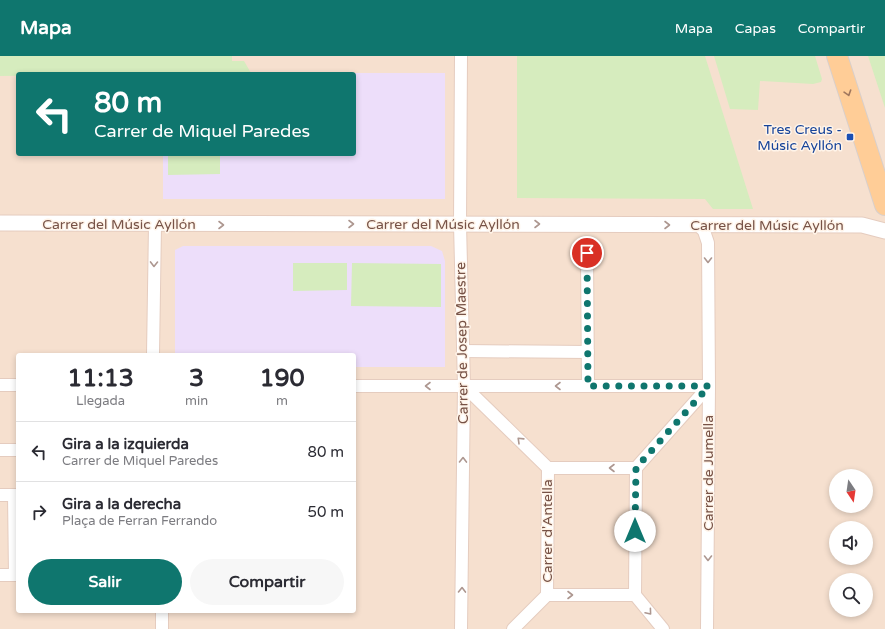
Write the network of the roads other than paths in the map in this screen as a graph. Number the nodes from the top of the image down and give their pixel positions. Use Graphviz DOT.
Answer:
graph roads {
  1 [pos="461,56"];
  2 [pos="837,56"];
  3 [pos="885,206"];
  4 [pos="0,223"];
  5 [pos="460,224"];
  6 [pos="155,225"];
  7 [pos="698,225"];
  8 [pos="885,231"];
  9 [pos="587,253"];
  10 [pos="463,351"];
  11 [pos="588,352"];
  12 [pos="154,353"];
  13 [pos="0,385"];
  14 [pos="16,385"];
  15 [pos="356,386"];
  16 [pos="464,386"];
  17 [pos="588,386"];
  18 [pos="709,386"];
  19 [pos="0,450"];
  20 [pos="16,450"];
  21 [pos="548,468"];
  22 [pos="636,468"];
  23 [pos="0,495"];
  24 [pos="16,495"];
  25 [pos="0,575"];
  26 [pos="16,575"];
  27 [pos="547,595"];
  28 [pos="635,595"];
  29 [pos="162,613"];
  30 [pos="162,629"];
  31 [pos="461,629"];
  32 [pos="513,629"];
  33 [pos="663,629"];
  34 [pos="707,629"];
  1 -- 5 [label="street, Carrer de Josep Maestre"];
  2 -- 3 [label="main road, one-way"];
  4 -- 6 [label="street, Carrer del Músic Ayllón"];
  6 -- 5 [label="street, Carrer del Músic Ayllón, one-way"];
  5 -- 7 [label="street, Carrer del Músic Ayllón, one-way"];
  5 -- 10 [label="street, Carrer de Josep Maestre"];
  6 -- 12 [label="street, one-way"];
  7 -- 8 [label="street, Carrer del Músic Ayllón"];
  7 -- 18 [label="street, Carrer de Jumella, one-way"];
  9 -- 11 [label="street"];
  10 -- 11 [label="street"];
  10 -- 16 [label="street, Carrer de Josep Maestre"];
  11 -- 17 [label="street"];
  13 -- 14 [label="street"];
  16 -- 15 [label="street, one-way"];
  17 -- 16 [label="street, one-way"];
  21 -- 16 [label="street, Carrer d'Antella, one-way"];
  31 -- 16 [label="street, Carrer de Josep Maestre, one-way"];
  17 -- 18 [label="street"];
  18 -- 22 [label="street"];
  18 -- 34 [label="street, Carrer de Jumella, one-way"];
  19 -- 20 [label="street"];
  22 -- 21 [label="street, Carrer d'Antella, one-way"];
  21 -- 27 [label="street, Carrer d'Antella"];
  22 -- 28 [label="street"];
  23 -- 24 [label="street"];
  24 -- 26 [label="street"];
  25 -- 26 [label="street"];
  27 -- 28 [label="street, Carrer d'Antella, one-way"];
  27 -- 32 [label="street, Carrer d'Antella"];
  28 -- 33 [label="street, one-way"];
  29 -- 30 [label="street"];
}
